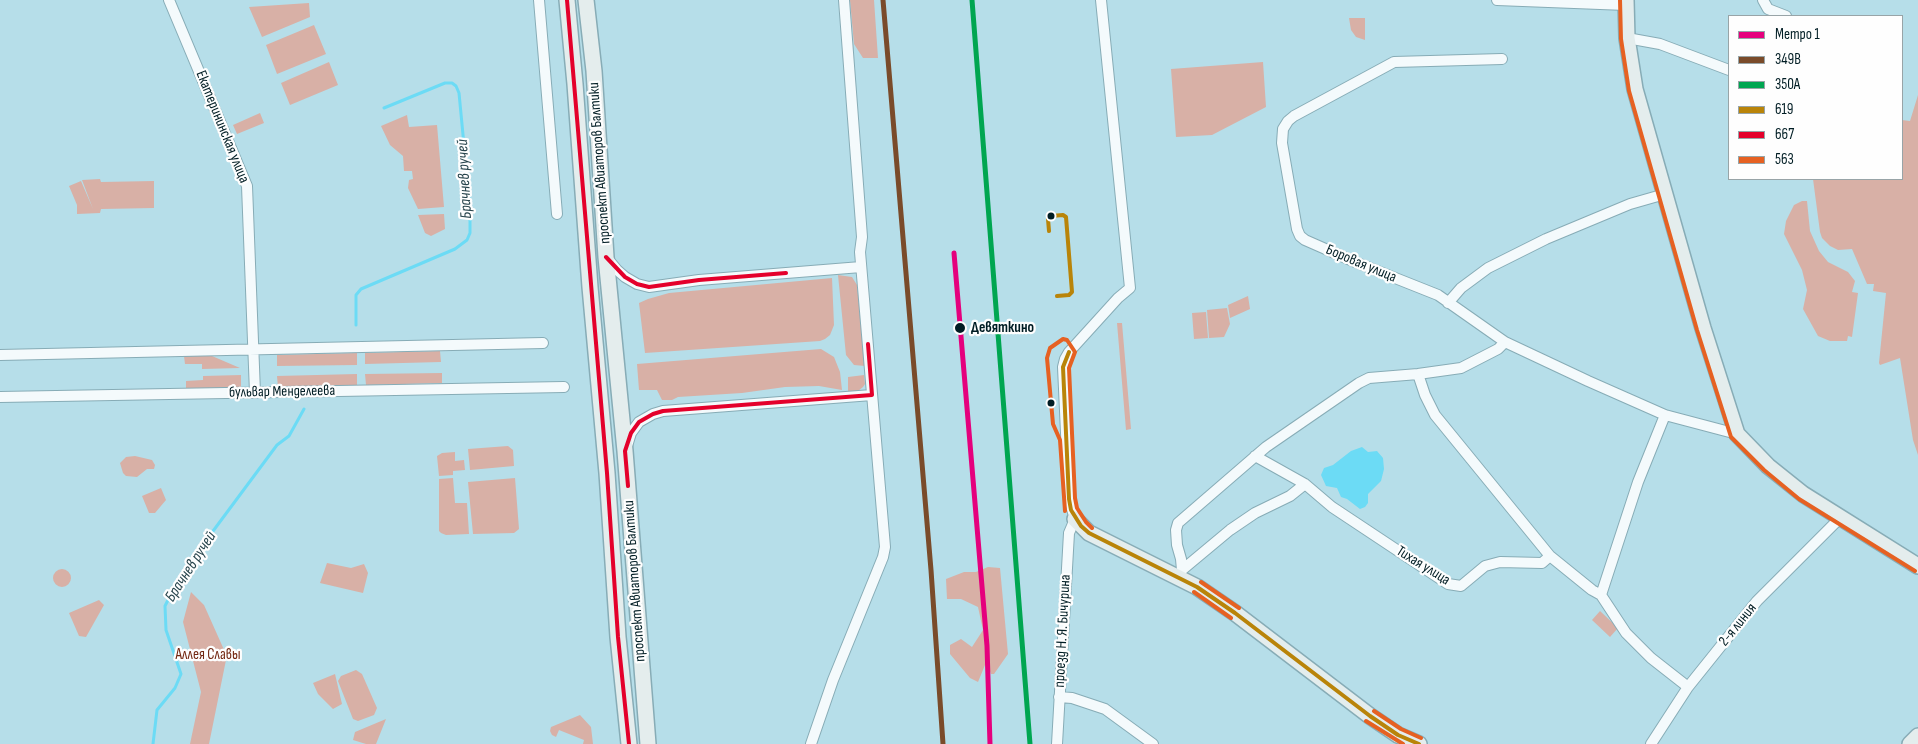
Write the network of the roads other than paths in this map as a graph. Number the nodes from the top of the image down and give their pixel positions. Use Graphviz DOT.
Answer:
graph roads {
  1 [pos="170,0"];
  2 [pos="539,0"];
  3 [pos="567,0"];
  4 [pos="586,0"];
  5 [pos="844,0"];
  6 [pos="1101,0"];
  7 [pos="1499,0"];
  8 [pos="1763,0"];
  9 [pos="1626,2"];
  10 [pos="1783,15"];
  11 [pos="1627,38"];
  12 [pos="1502,59"];
  13 [pos="1728,70"];
  14 [pos="1665,194"];
  15 [pos="557,214"];
  16 [pos="606,257"];
  17 [pos="861,268"];
  18 [pos="1448,302"];
  19 [pos="1505,342"];
  20 [pos="543,343"];
  21 [pos="253,349"];
  22 [pos="0,355"];
  23 [pos="1418,374"];
  24 [pos="564,388"];
  25 [pos="255,393"];
  26 [pos="872,395"];
  27 [pos="0,397"];
  28 [pos="1665,415"];
  29 [pos="1737,434"];
  30 [pos="625,451"];
  31 [pos="1255,456"];
  32 [pos="1305,484"];
  33 [pos="1840,518"];
  34 [pos="1075,519"];
  35 [pos="1550,556"];
  36 [pos="1918,566"];
  37 [pos="1181,573"];
  38 [pos="1601,596"];
  39 [pos="1688,687"];
  40 [pos="1059,697"];
  41 [pos="1918,736"];
  42 [pos="628,744"];
  43 [pos="648,744"];
  44 [pos="811,744"];
  45 [pos="1057,744"];
  46 [pos="1153,744"];
  47 [pos="1419,744"];
  48 [pos="1651,744"];
  49 [pos="1910,744"];
  1 -- 21 [label="street, Екатерининская улица"];
  2 -- 15 [label="street"];
  3 -- 42 [label="street, проспект Авиаторов Балтики"];
  4 -- 16 [label="street, проспект Авиаторов Балтики"];
  5 -- 17 [label="street"];
  6 -- 34 [label="street"];
  7 -- 9 [label="street"];
  8 -- 10 [label="street"];
  9 -- 11 [label="street"];
  11 -- 13 [label="street"];
  11 -- 14 [label="street"];
  12 -- 18 [label="street, Боровая улица"];
  14 -- 18 [label="street"];
  14 -- 29 [label="street"];
  16 -- 17 [label="street"];
  16 -- 30 [label="street, проспект Авиаторов Балтики"];
  17 -- 26 [label="street"];
  18 -- 19 [label="street, Боровая улица"];
  19 -- 23 [label="street"];
  19 -- 28 [label="street, Боровая улица"];
  20 -- 21 [label="street"];
  21 -- 22 [label="street"];
  21 -- 25 [label="street, Екатерининская улица"];
  23 -- 31 [label="street"];
  23 -- 35 [label="street"];
  24 -- 25 [label="street, бульвар Менделеева"];
  25 -- 27 [label="street, бульвар Менделеева"];
  26 -- 30 [label="street"];
  26 -- 44 [label="street"];
  28 -- 29 [label="street, Боровая улица"];
  28 -- 38 [label="street"];
  29 -- 33 [label="street"];
  30 -- 43 [label="street, проспект Авиаторов Балтики"];
  31 -- 32 [label="street, Тихая улица"];
  31 -- 37 [label="street"];
  32 -- 35 [label="street, Тихая улица"];
  32 -- 37 [label="street"];
  33 -- 36 [label="street"];
  33 -- 39 [label="street, 2-я линия"];
  34 -- 37 [label="street"];
  34 -- 40 [label="street, проезд Н. Я. Бичурина"];
  35 -- 38 [label="street"];
  37 -- 47 [label="street"];
  38 -- 39 [label="street"];
  39 -- 48 [label="street, 2-я линия"];
  40 -- 45 [label="street, проезд Н. Я. Бичурина"];
  40 -- 46 [label="street"];
  41 -- 49 [label="street"];
}
